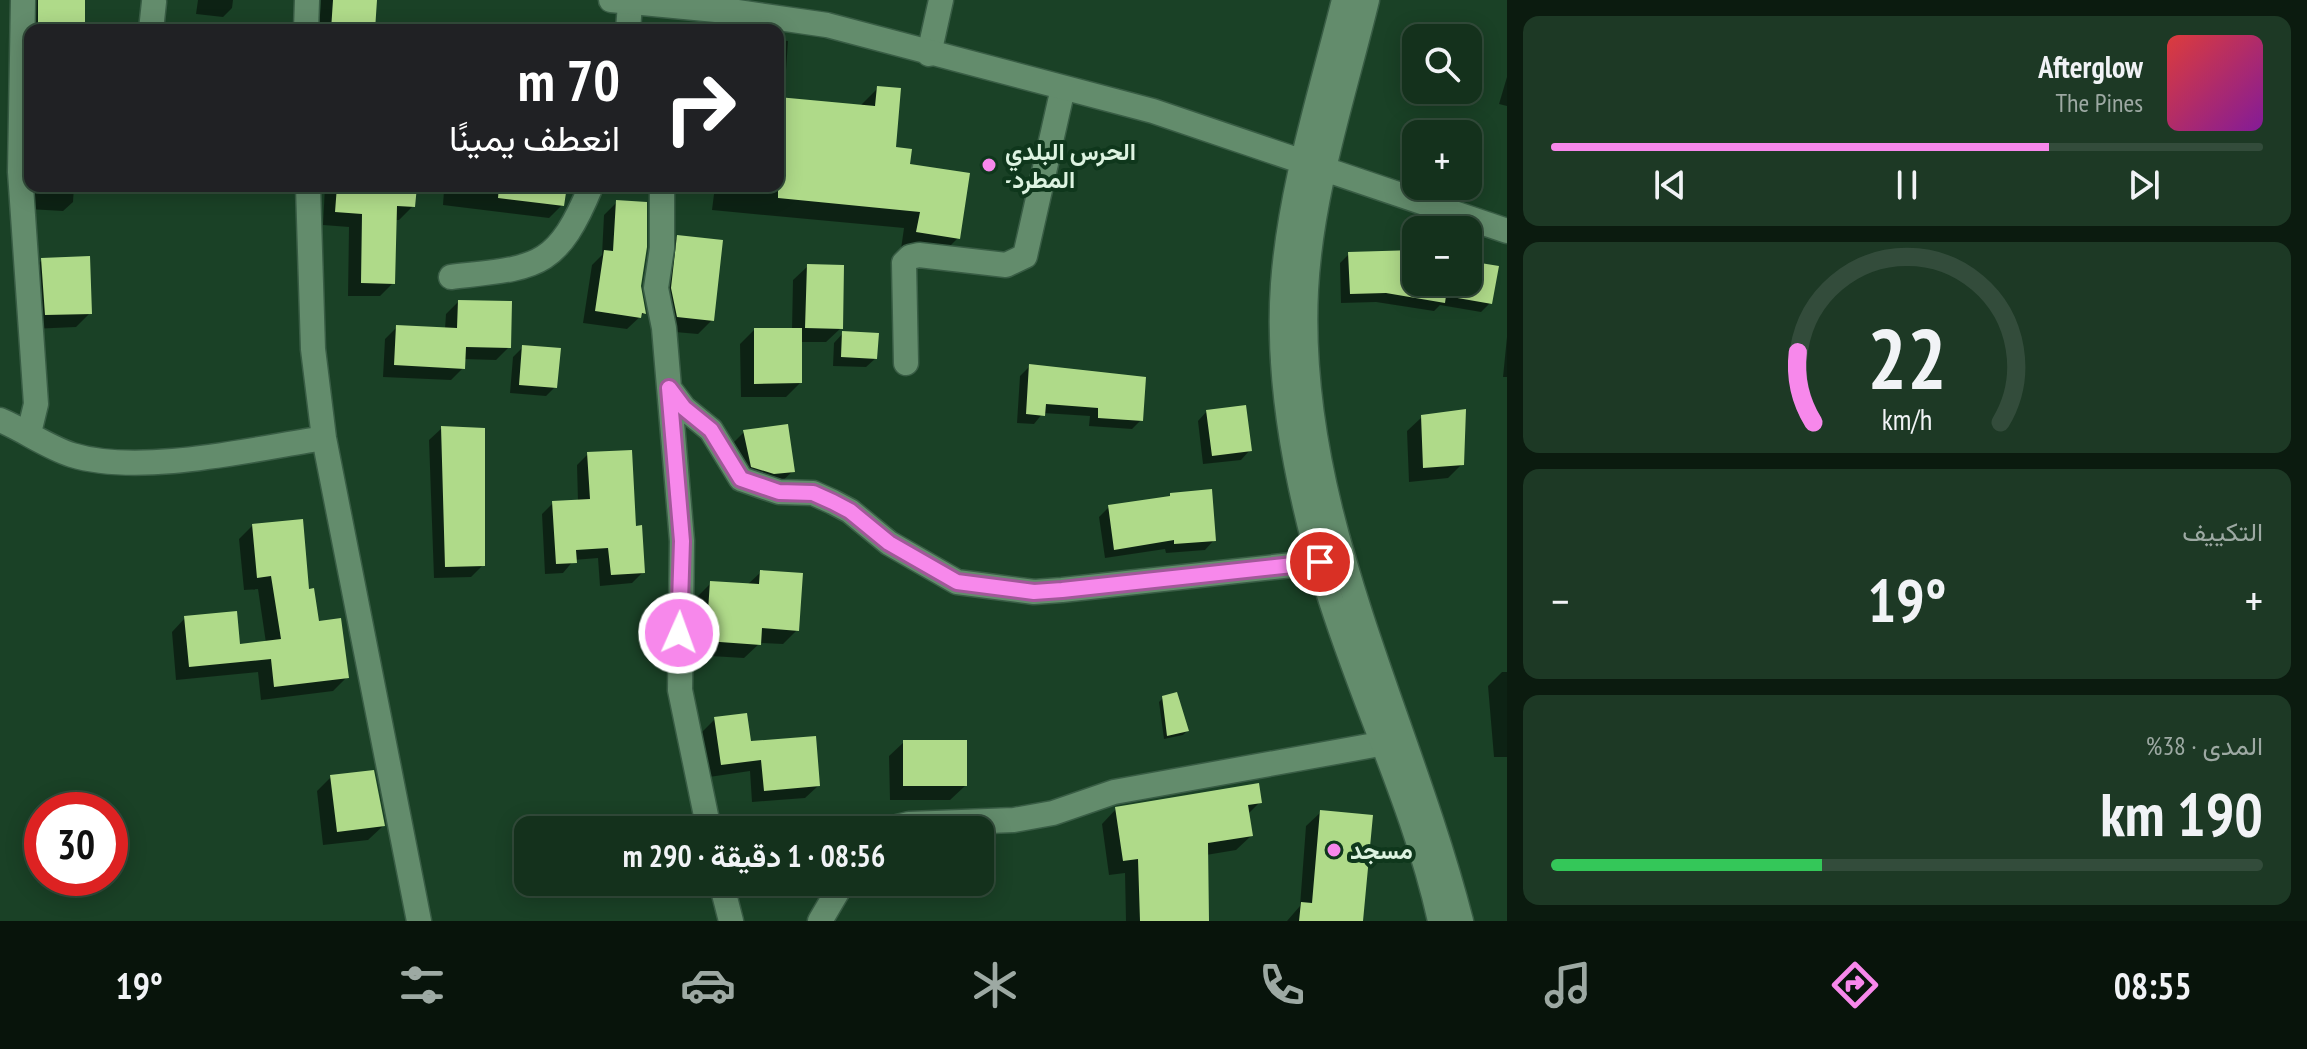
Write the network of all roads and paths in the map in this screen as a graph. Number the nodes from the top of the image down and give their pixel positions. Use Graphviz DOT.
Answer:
graph roads {
  1 [pos="23,0"];
  2 [pos="307,0"];
  3 [pos="941,0"];
  4 [pos="1344,0"];
  5 [pos="1367,0"];
  6 [pos="154,2"];
  7 [pos="621,2"];
  8 [pos="738,6"];
  9 [pos="152,24"];
  10 [pos="306,24"];
  11 [pos="626,24"];
  12 [pos="929,54"];
  13 [pos="1063,88"];
  14 [pos="1315,165"];
  15 [pos="10,171"];
  16 [pos="308,192"];
  17 [pos="588,192"];
  18 [pos="662,192"];
  19 [pos="1507,231"];
  20 [pos="451,277"];
  21 [pos="906,363"];
  22 [pos="669,388"];
  23 [pos="0,420"];
  24 [pos="29,433"];
  25 [pos="324,438"];
  26 [pos="1320,562"];
  27 [pos="1380,744"];
  28 [pos="706,816"];
  29 [pos="994,819"];
  30 [pos="725,896"];
  31 [pos="835,896"];
  32 [pos="419,921"];
  33 [pos="731,921"];
  34 [pos="820,921"];
  35 [pos="1440,921"];
  36 [pos="1461,921"];
  1 -- 15 [label="street"];
  2 -- 10 [label="street"];
  3 -- 12 [label="street"];
  4 -- 14 [label="street"];
  5 -- 14 [label="street"];
  6 -- 9 [label="street"];
  7 -- 8 [label="street"];
  7 -- 11 [label="street"];
  8 -- 12 [label="street"];
  12 -- 13 [label="street"];
  13 -- 14 [label="street"];
  13 -- 21 [label="street"];
  14 -- 19 [label="street"];
  14 -- 26 [label="street"];
  14 -- 36 [label="street"];
  15 -- 24 [label="street"];
  16 -- 25 [label="street"];
  17 -- 20 [label="street"];
  18 -- 22 [label="street"];
  22 -- 26 [label="street"];
  22 -- 28 [label="street"];
  23 -- 24 [label="street"];
  24 -- 25 [label="street"];
  25 -- 32 [label="street"];
  26 -- 27 [label="street"];
  27 -- 29 [label="street"];
  27 -- 35 [label="street"];
  30 -- 33 [label="street"];
  31 -- 34 [label="street"];
}
